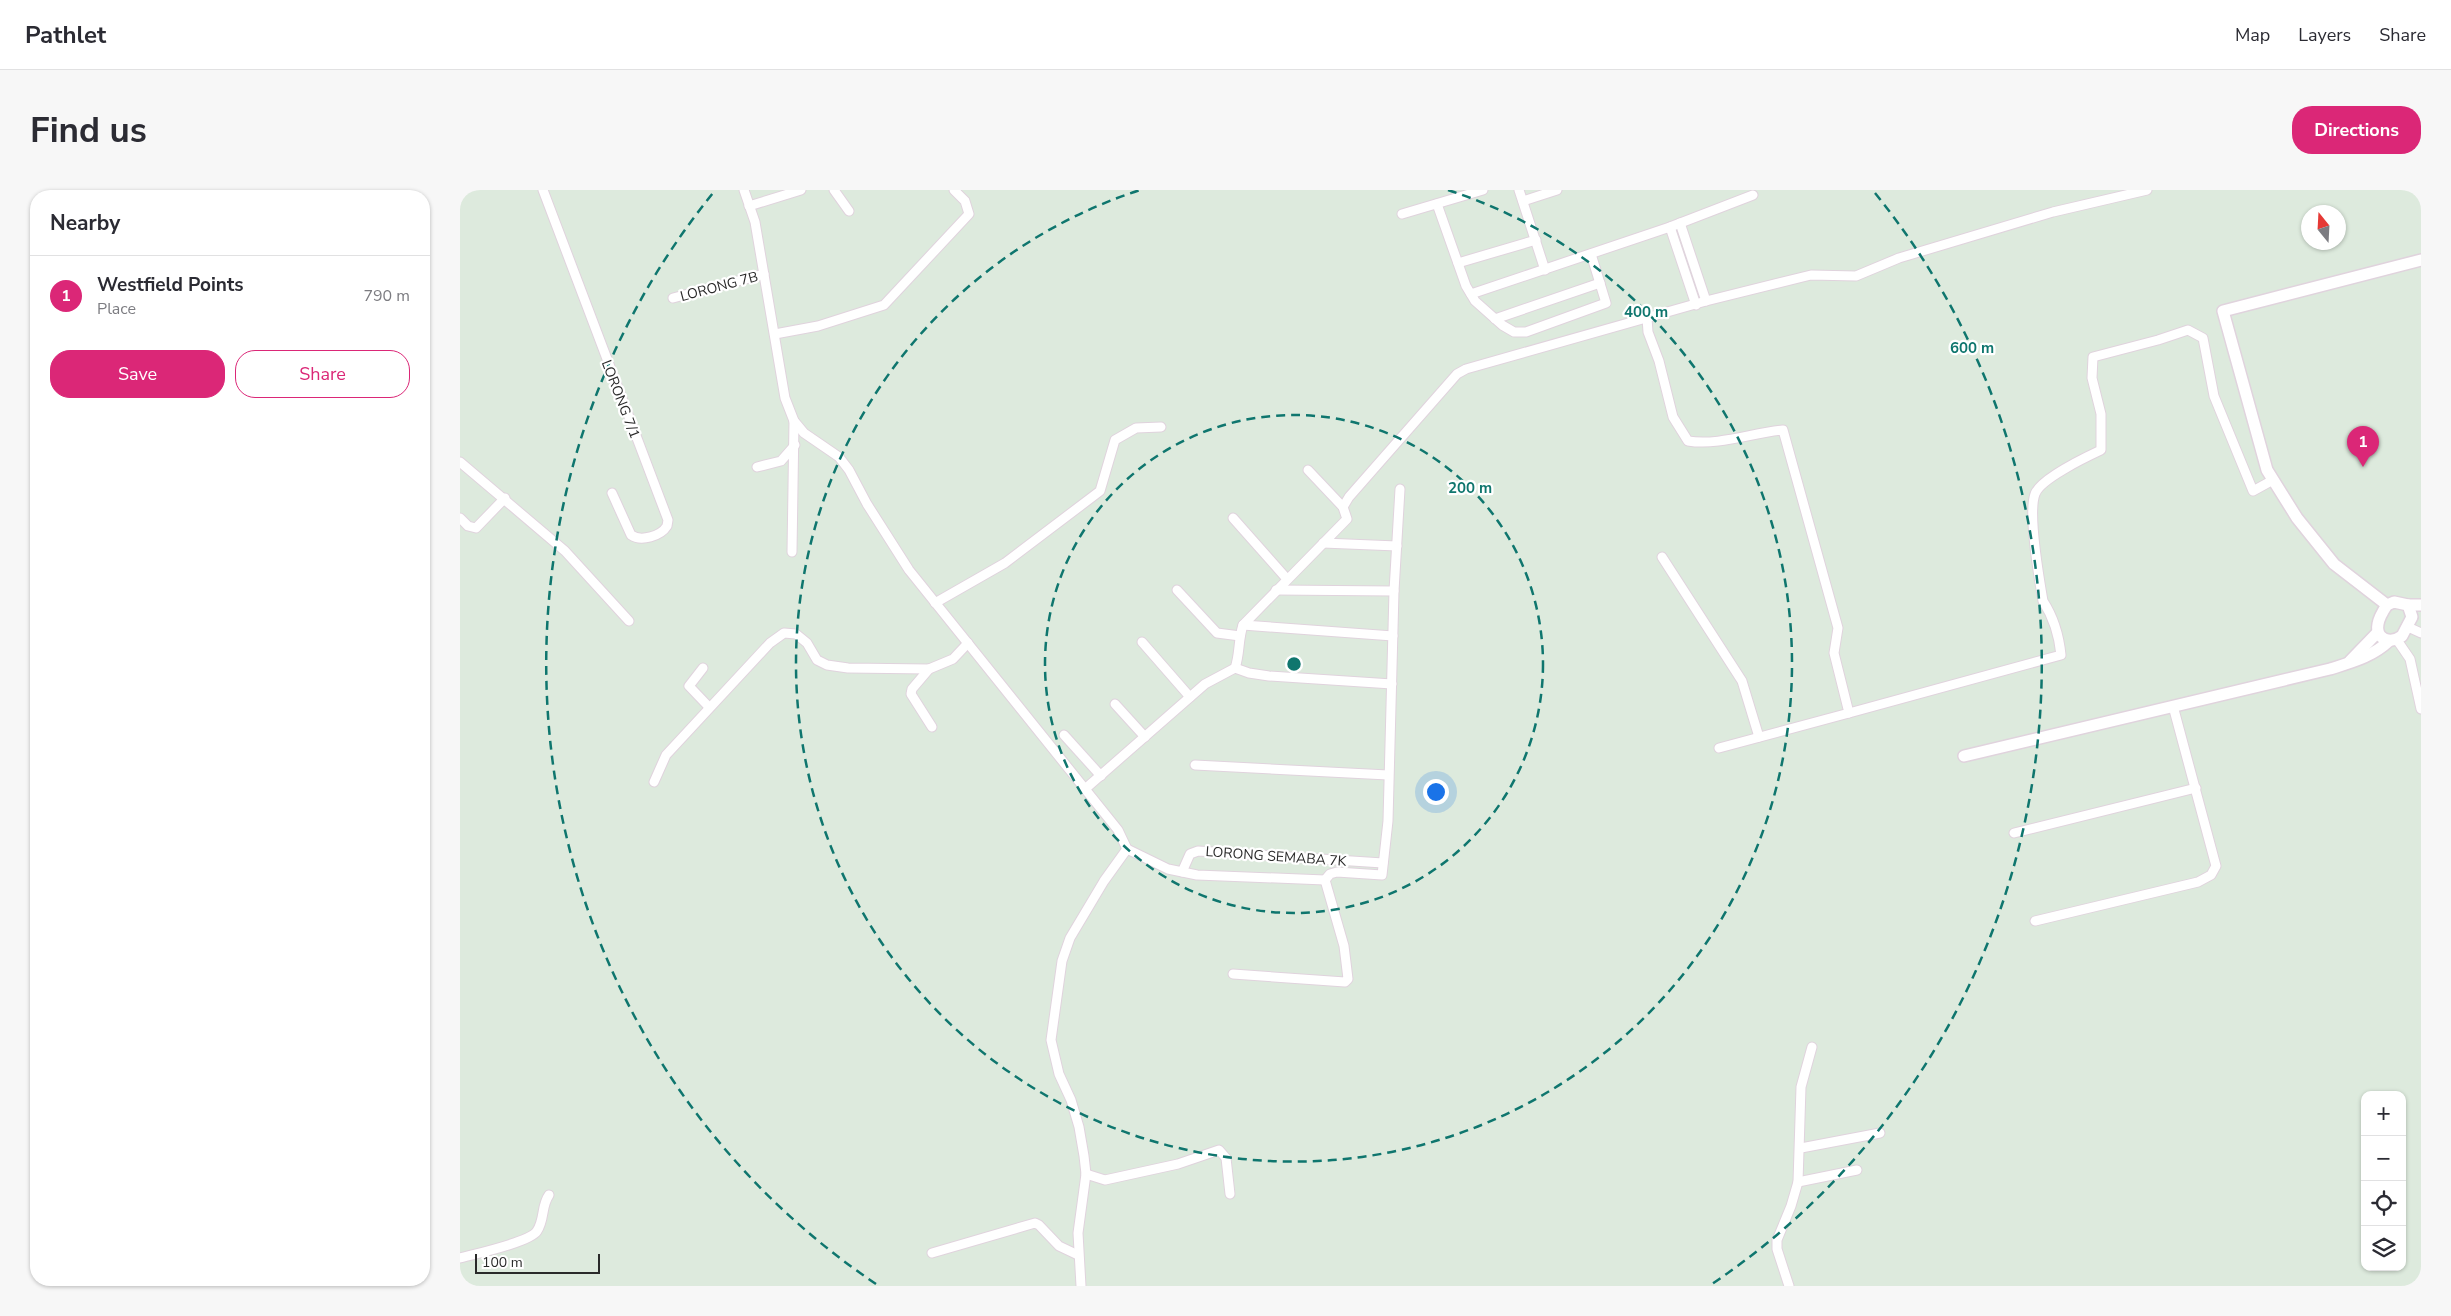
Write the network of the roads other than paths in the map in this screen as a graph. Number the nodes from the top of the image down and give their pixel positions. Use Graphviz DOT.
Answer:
graph roads {
  1 [pos="543,190"];
  2 [pos="744,190"];
  3 [pos="801,190"];
  4 [pos="834,190"];
  5 [pos="954,190"];
  6 [pos="1483,190"];
  7 [pos="1519,190"];
  8 [pos="1557,190"];
  9 [pos="2147,190"];
  10 [pos="1753,195"];
  11 [pos="1523,202"];
  12 [pos="1437,204"];
  13 [pos="749,206"];
  14 [pos="849,211"];
  15 [pos="1402,214"];
  16 [pos="1680,223"];
  17 [pos="1670,227"];
  18 [pos="1536,240"];
  19 [pos="1591,254"];
  20 [pos="2421,260"];
  21 [pos="1458,263"];
  22 [pos="1545,270"];
  23 [pos="764,274"];
  24 [pos="1600,283"];
  25 [pos="1471,294"];
  26 [pos="673,298"];
  27 [pos="1706,301"];
  28 [pos="1696,305"];
  29 [pos="1647,318"];
  30 [pos="1495,319"];
  31 [pos="775,334"];
  32 [pos="794,421"];
  33 [pos="1161,427"];
  34 [pos="795,445"];
  35 [pos="460,462"];
  36 [pos="757,467"];
  37 [pos="1308,470"];
  38 [pos="2274,480"];
  39 [pos="1400,489"];
  40 [pos="612,493"];
  41 [pos="505,498"];
  42 [pos="1343,507"];
  43 [pos="460,518"];
  44 [pos="1233,518"];
  45 [pos="1323,543"];
  46 [pos="1396,546"];
  47 [pos="792,552"];
  48 [pos="1662,557"];
  49 [pos="1287,579"];
  50 [pos="1177,590"];
  51 [pos="1276,590"];
  52 [pos="1394,591"];
  53 [pos="935,603"];
  54 [pos="2421,604"];
  55 [pos="2387,605"];
  56 [pos="2408,606"];
  57 [pos="2421,618"];
  58 [pos="629,621"];
  59 [pos="1243,625"];
  60 [pos="2409,625"];
  61 [pos="2378,632"];
  62 [pos="2421,633"];
  63 [pos="1240,636"];
  64 [pos="1393,636"];
  65 [pos="2393,641"];
  66 [pos="1142,642"];
  67 [pos="968,643"];
  68 [pos="2349,662"];
  69 [pos="703,668"];
  70 [pos="1235,668"];
  71 [pos="929,669"];
  72 [pos="2418,683"];
  73 [pos="1392,684"];
  74 [pos="1190,697"];
  75 [pos="1115,704"];
  76 [pos="2173,706"];
  77 [pos="709,707"];
  78 [pos="2421,710"];
  79 [pos="1849,713"];
  80 [pos="932,726"];
  81 [pos="1064,735"];
  82 [pos="1145,737"];
  83 [pos="1759,737"];
  84 [pos="1719,748"];
  85 [pos="1964,756"];
  86 [pos="1195,765"];
  87 [pos="1388,775"];
  88 [pos="1101,776"];
  89 [pos="654,782"];
  90 [pos="2196,788"];
  91 [pos="1085,789"];
  92 [pos="2014,834"];
  93 [pos="1127,849"];
  94 [pos="1383,863"];
  95 [pos="1182,872"];
  96 [pos="1325,880"];
  97 [pos="2036,921"];
  98 [pos="1233,974"];
  99 [pos="1812,1047"];
  100 [pos="1880,1133"];
  101 [pos="1800,1148"];
  102 [pos="1856,1170"];
  103 [pos="1086,1174"];
  104 [pos="1798,1182"];
  105 [pos="1230,1194"];
  106 [pos="549,1195"];
  107 [pos="932,1253"];
  108 [pos="1078,1255"];
  109 [pos="460,1258"];
  110 [pos="1078,1284"];
  111 [pos="1789,1286"];
  1 -- 40 [label="street, LORONG 7/1"];
  2 -- 13 [label="street"];
  3 -- 13 [label="street"];
  4 -- 14 [label="street"];
  5 -- 31 [label="street"];
  6 -- 12 [label="street"];
  7 -- 11 [label="street"];
  8 -- 11 [label="street"];
  9 -- 27 [label="street"];
  10 -- 16 [label="street"];
  11 -- 18 [label="street"];
  12 -- 15 [label="street"];
  12 -- 21 [label="street"];
  13 -- 23 [label="street"];
  16 -- 17 [label="street"];
  16 -- 27 [label="street"];
  17 -- 19 [label="street"];
  17 -- 28 [label="street"];
  18 -- 21 [label="street"];
  18 -- 22 [label="street"];
  19 -- 22 [label="street"];
  19 -- 24 [label="street"];
  20 -- 38 [label="street"];
  21 -- 25 [label="street"];
  22 -- 25 [label="street"];
  23 -- 26 [label="street, LORONG 7B"];
  23 -- 31 [label="street"];
  24 -- 30 [label="street"];
  24 -- 30 [label="street"];
  25 -- 30 [label="street"];
  27 -- 28 [label="street"];
  28 -- 29 [label="street"];
  29 -- 42 [label="street"];
  29 -- 79 [label="street"];
  31 -- 32 [label="street"];
  32 -- 34 [label="street"];
  32 -- 53 [label="street"];
  33 -- 53 [label="street"];
  34 -- 36 [label="street"];
  34 -- 47 [label="street"];
  35 -- 41 [label="street"];
  37 -- 42 [label="street"];
  38 -- 55 [label="street"];
  38 -- 79 [label="street"];
  39 -- 46 [label="street"];
  41 -- 43 [label="street"];
  41 -- 58 [label="street"];
  42 -- 45 [label="street"];
  44 -- 49 [label="street"];
  45 -- 46 [label="street"];
  45 -- 49 [label="street"];
  46 -- 52 [label="street"];
  48 -- 83 [label="street"];
  49 -- 51 [label="street"];
  50 -- 63 [label="street"];
  51 -- 52 [label="street"];
  51 -- 59 [label="street"];
  52 -- 64 [label="street"];
  53 -- 67 [label="street"];
  54 -- 56 [label="street"];
  55 -- 56 [label="street"];
  55 -- 61 [label="street"];
  56 -- 60 [label="street"];
  57 -- 60 [label="street"];
  59 -- 63 [label="street"];
  59 -- 64 [label="street"];
  60 -- 62 [label="street"];
  60 -- 65 [label="street"];
  61 -- 65 [label="street"];
  61 -- 68 [label="street"];
  63 -- 70 [label="street"];
  64 -- 73 [label="street"];
  65 -- 68 [label="street"];
  65 -- 72 [label="street"];
  66 -- 74 [label="street"];
  67 -- 71 [label="street"];
  67 -- 91 [label="street"];
  68 -- 76 [label="street"];
  69 -- 77 [label="street"];
  70 -- 73 [label="street"];
  70 -- 74 [label="street"];
  71 -- 77 [label="street"];
  71 -- 80 [label="street"];
  72 -- 78 [label="street"];
  73 -- 87 [label="street"];
  74 -- 82 [label="street"];
  75 -- 82 [label="street"];
  76 -- 85 [label="street"];
  76 -- 90 [label="street"];
  77 -- 89 [label="street"];
  79 -- 83 [label="street"];
  81 -- 88 [label="street"];
  82 -- 88 [label="street"];
  83 -- 84 [label="street"];
  86 -- 87 [label="street"];
  87 -- 94 [label="street"];
  88 -- 91 [label="street"];
  90 -- 92 [label="street"];
  90 -- 97 [label="street"];
  91 -- 93 [label="street"];
  93 -- 95 [label="street"];
  93 -- 103 [label="street"];
  94 -- 95 [label="street, LORONG SEMABA 7K"];
  94 -- 96 [label="street"];
  95 -- 96 [label="street"];
  96 -- 98 [label="street"];
  99 -- 101 [label="street"];
  100 -- 101 [label="street"];
  101 -- 104 [label="street"];
  102 -- 104 [label="street"];
  103 -- 105 [label="street"];
  103 -- 108 [label="street"];
  104 -- 111 [label="street"];
  106 -- 109 [label="street"];
  107 -- 108 [label="street"];
  108 -- 110 [label="street"];
}
